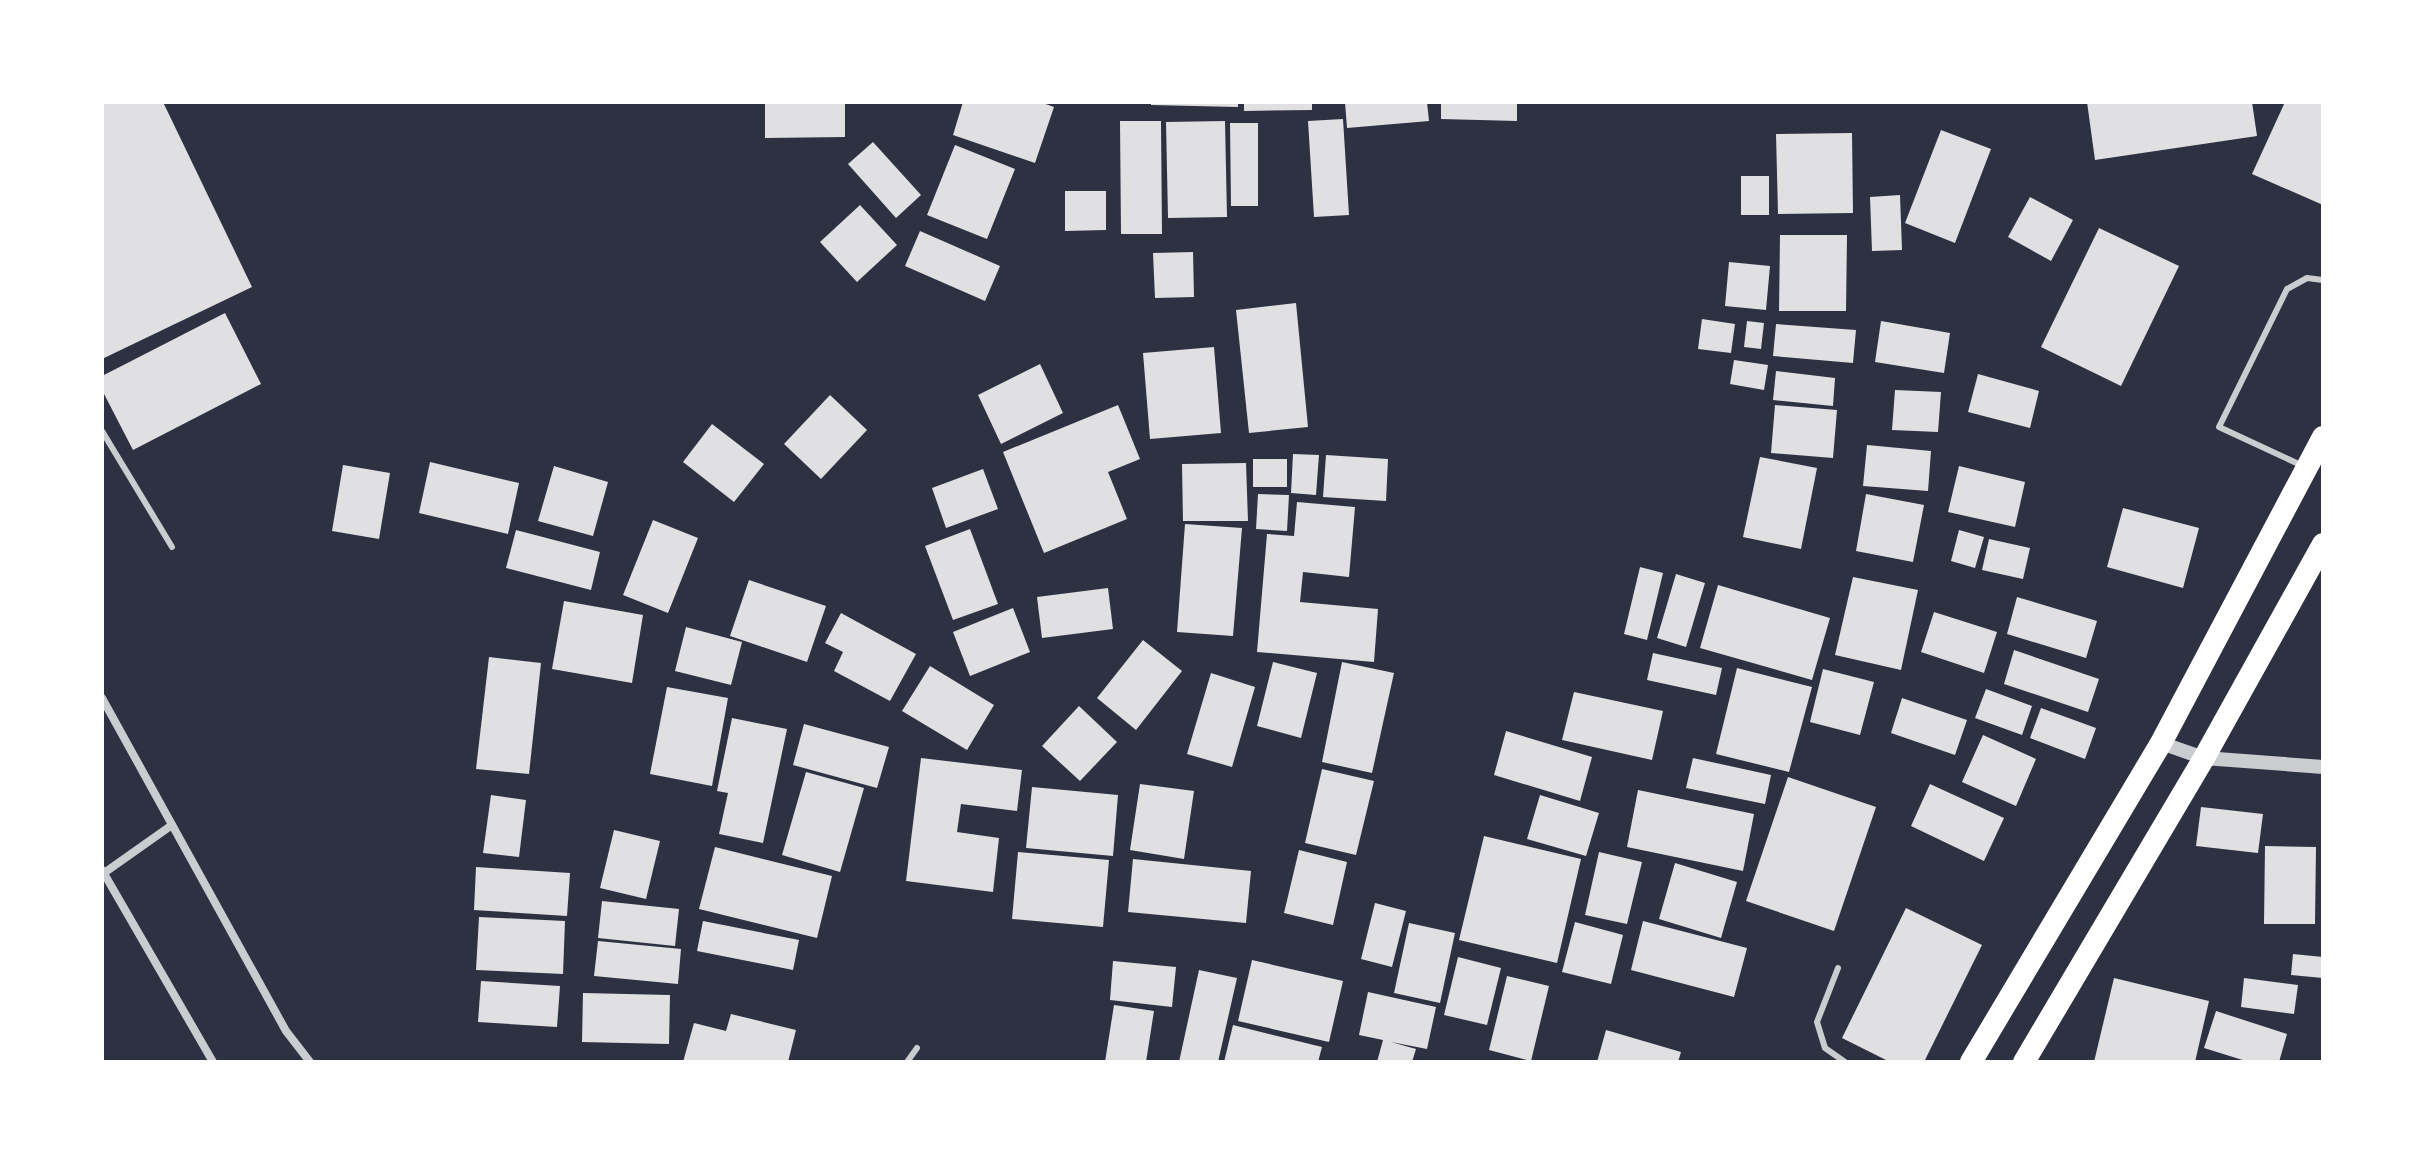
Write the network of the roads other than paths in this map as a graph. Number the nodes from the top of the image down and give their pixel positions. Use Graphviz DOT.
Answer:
graph roads {
  1 [pos="2323,280"];
  2 [pos="102,431"];
  3 [pos="2323,437"];
  4 [pos="2306,468"];
  5 [pos="2323,544"];
  6 [pos="172,547"];
  7 [pos="102,698"];
  8 [pos="2161,743"];
  9 [pos="2204,758"];
  10 [pos="2323,767"];
  11 [pos="172,825"];
  12 [pos="103,872"];
  13 [pos="1838,968"];
  14 [pos="917,1048"];
  15 [pos="213,1062"];
  16 [pos="310,1062"];
  17 [pos="907,1062"];
  18 [pos="1845,1062"];
  19 [pos="1971,1062"];
  20 [pos="2024,1062"];
  1 -- 4 [label="lane"];
  2 -- 6 [label="lane"];
  3 -- 4 [label="highway"];
  4 -- 8 [label="highway"];
  5 -- 9 [label="highway"];
  7 -- 11 [label="street"];
  8 -- 9 [label="street"];
  8 -- 19 [label="highway"];
  9 -- 10 [label="street"];
  9 -- 20 [label="highway"];
  11 -- 12 [label="street"];
  11 -- 16 [label="street"];
  12 -- 15 [label="street"];
  13 -- 18 [label="lane"];
  14 -- 17 [label="lane"];
}
